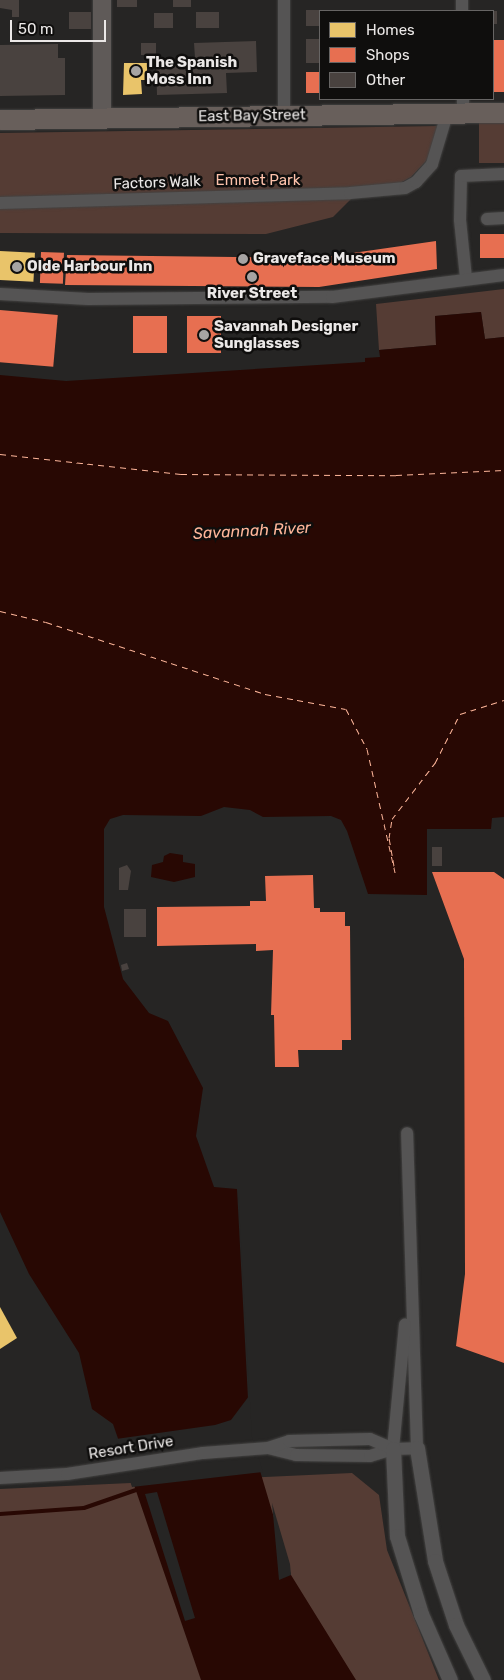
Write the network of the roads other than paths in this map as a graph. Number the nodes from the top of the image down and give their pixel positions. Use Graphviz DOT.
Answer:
graph roads {
  1 [pos="102,0"];
  2 [pos="284,0"];
  3 [pos="458,109"];
  4 [pos="504,113"];
  5 [pos="284,116"];
  6 [pos="102,118"];
  7 [pos="0,120"];
  8 [pos="504,174"];
  9 [pos="0,203"];
  10 [pos="504,218"];
  11 [pos="487,219"];
  12 [pos="504,276"];
  13 [pos="466,278"];
  14 [pos="0,294"];
  15 [pos="408,1133"];
  16 [pos="410,1280"];
  17 [pos="268,1448"];
  18 [pos="417,1448"];
  19 [pos="393,1449"];
  20 [pos="0,1478"];
  21 [pos="450,1680"];
  22 [pos="483,1680"];
  1 -- 6 [label="main road"];
  2 -- 5 [label="street"];
  3 -- 4 [label="main road, East Bay Street"];
  3 -- 5 [label="main road, East Bay Street"];
  3 -- 9 [label="street, Factors Walk"];
  5 -- 6 [label="main road, East Bay Street"];
  6 -- 7 [label="main road, East Bay Street"];
  8 -- 13 [label="street"];
  10 -- 11 [label="street"];
  12 -- 13 [label="street"];
  13 -- 14 [label="street"];
  15 -- 16 [label="street"];
  16 -- 18 [label="street"];
  16 -- 19 [label="street"];
  17 -- 19 [label="street, Resort Drive"];
  17 -- 19 [label="street, Resort Drive"];
  17 -- 20 [label="street, Resort Drive"];
  18 -- 19 [label="street, Resort Drive"];
  18 -- 22 [label="street"];
  19 -- 21 [label="street"];
}
